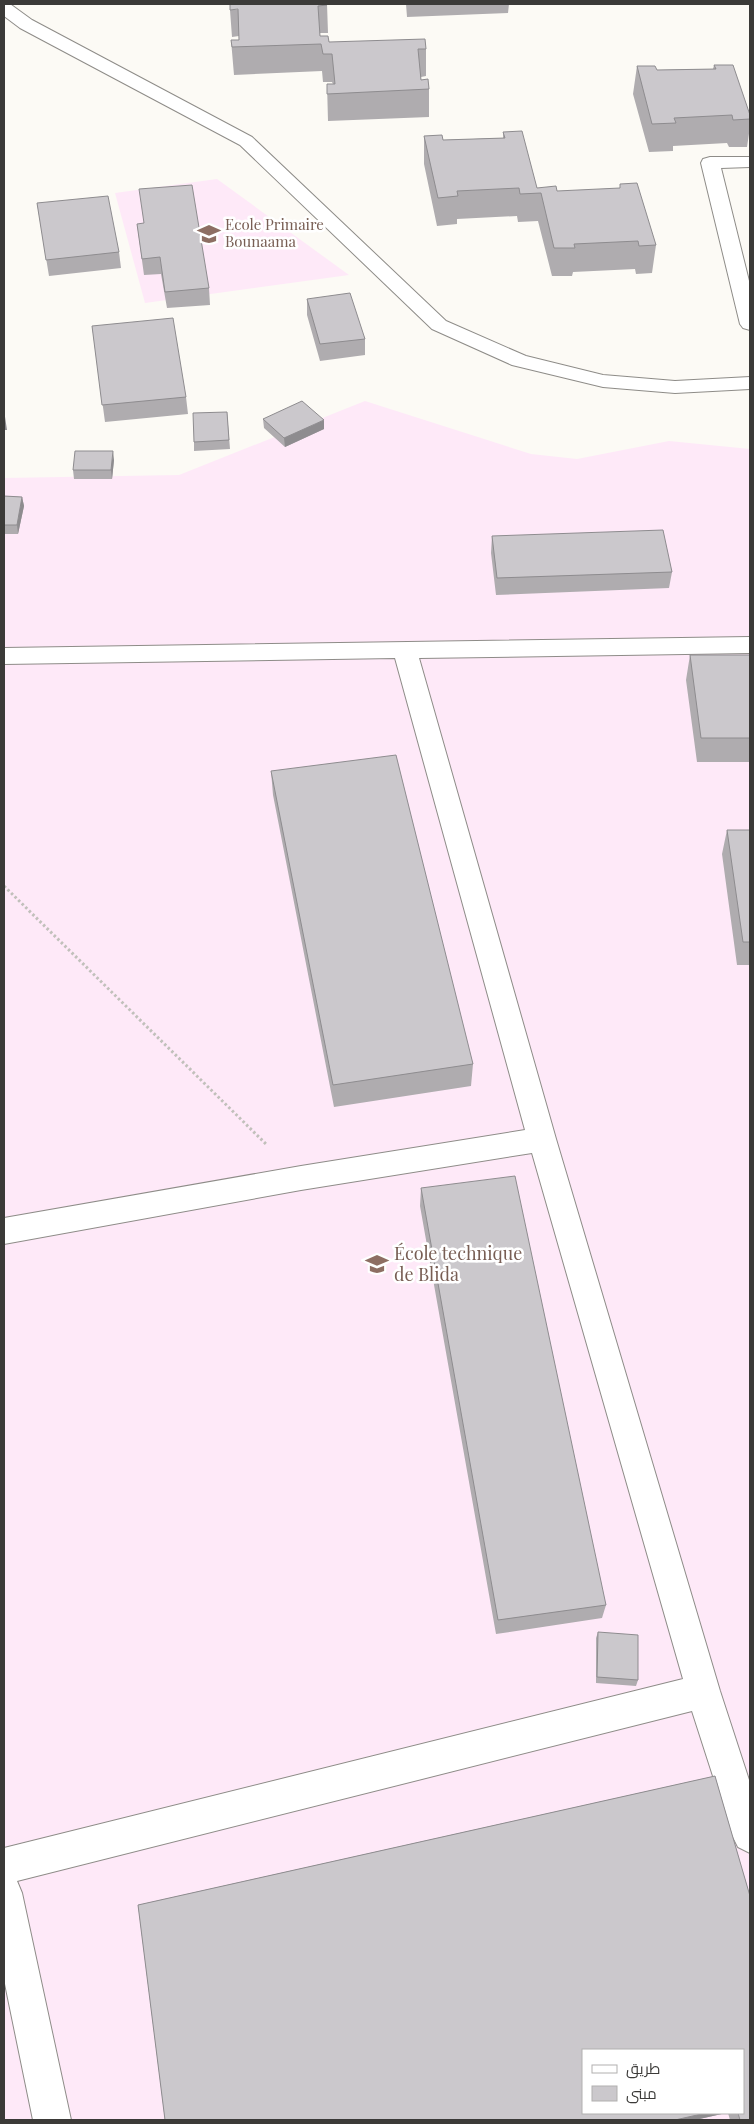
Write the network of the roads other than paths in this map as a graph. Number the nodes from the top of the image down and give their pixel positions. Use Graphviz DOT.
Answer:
graph roads {
  1 [pos="4,8"];
  2 [pos="750,162"];
  3 [pos="750,324"];
  4 [pos="750,383"];
  5 [pos="750,645"];
  6 [pos="405,651"];
  7 [pos="4,656"];
  8 [pos="542,1139"];
  9 [pos="4,1231"];
  10 [pos="703,1691"];
  11 [pos="750,1834"];
  12 [pos="4,1866"];
  13 [pos="4,1893"];
  14 [pos="52,2120"];
  1 -- 4 [label="street"];
  2 -- 3 [label="street"];
  5 -- 6 [label="street"];
  6 -- 7 [label="street"];
  6 -- 8 [label="street"];
  8 -- 9 [label="street"];
  8 -- 10 [label="street"];
  10 -- 11 [label="street"];
  10 -- 12 [label="street"];
  13 -- 14 [label="street"];
}
